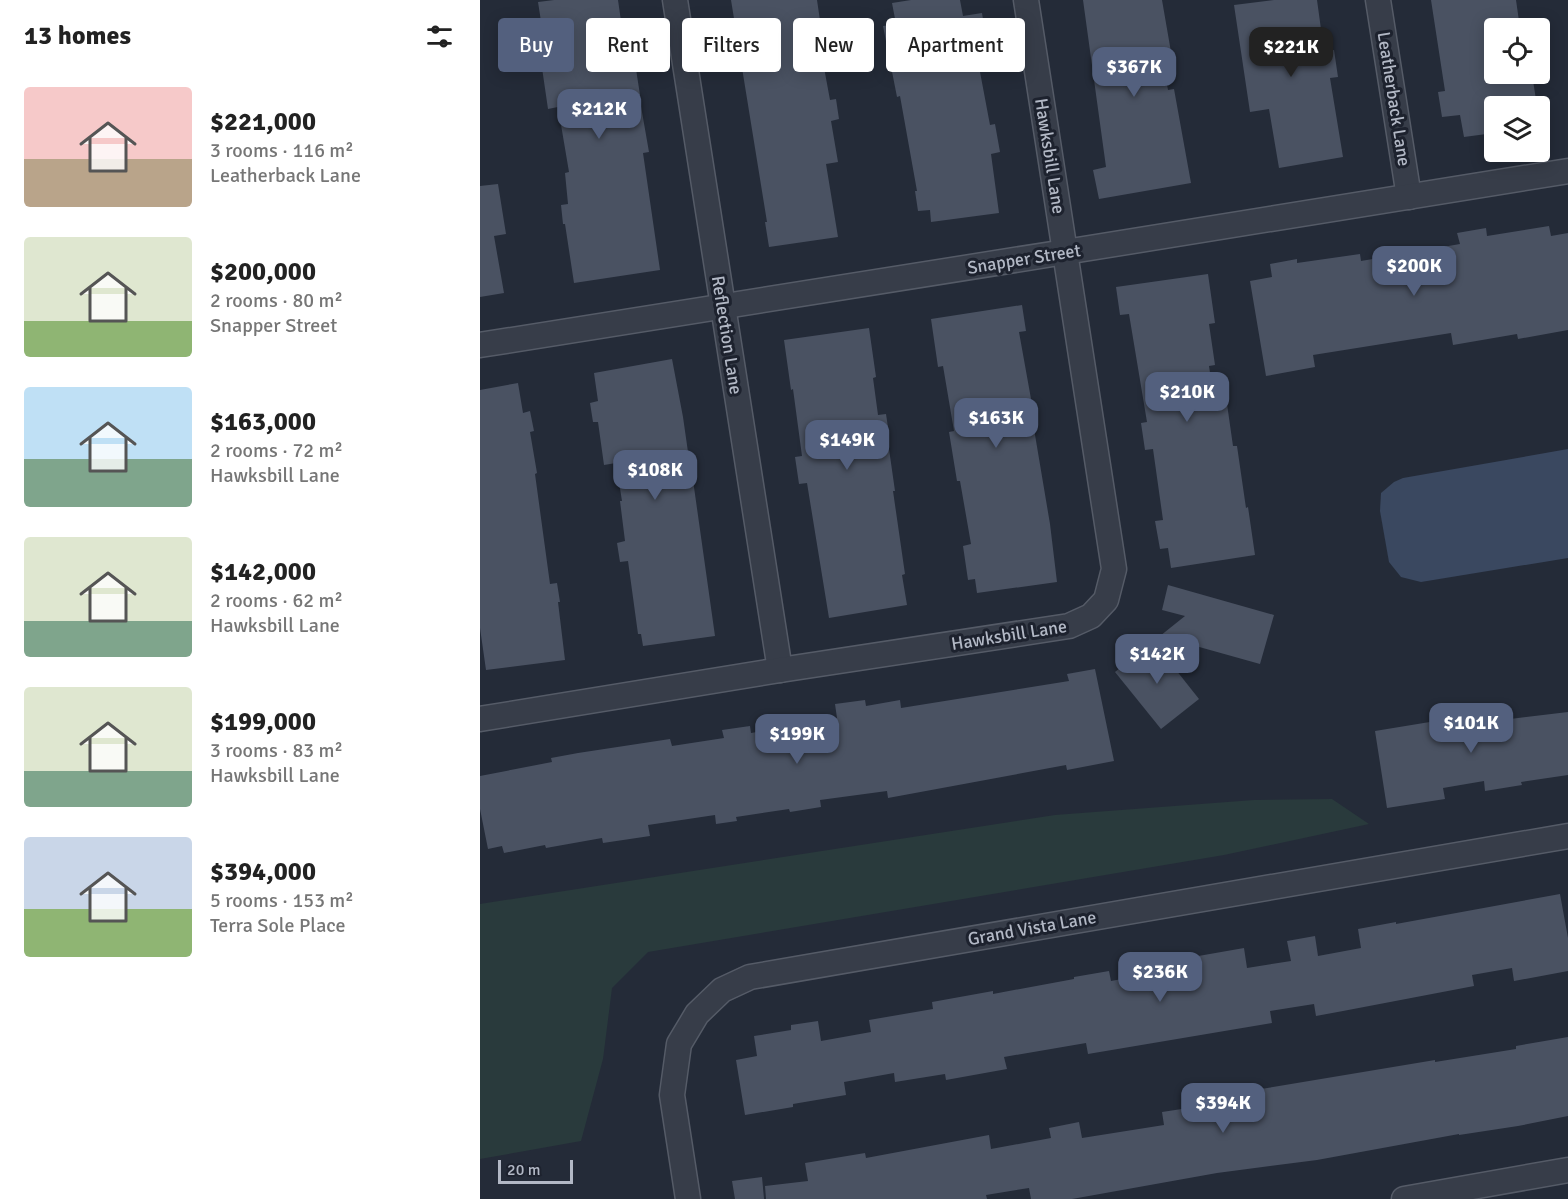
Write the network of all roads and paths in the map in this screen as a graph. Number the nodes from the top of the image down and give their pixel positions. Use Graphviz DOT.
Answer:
graph roads {
  1 [pos="675,0"];
  2 [pos="1026,0"];
  3 [pos="1378,0"];
  4 [pos="1568,171"];
  5 [pos="1409,197"];
  6 [pos="1065,252"];
  7 [pos="723,306"];
  8 [pos="480,345"];
  9 [pos="780,670"];
  10 [pos="480,719"];
  11 [pos="1568,836"];
  12 [pos="1568,1170"];
  13 [pos="688,1199"];
  14 [pos="1404,1199"];
  1 -- 7 [label="street, Reflection Lane"];
  2 -- 6 [label="street, Hawksbill Lane"];
  3 -- 5 [label="street, Leatherback Lane"];
  4 -- 5 [label="street, Snapper Street"];
  5 -- 6 [label="street, Snapper Street"];
  6 -- 7 [label="street, Snapper Street"];
  6 -- 9 [label="street, Hawksbill Lane"];
  7 -- 8 [label="street, Snapper Street"];
  7 -- 9 [label="street, Reflection Lane"];
  9 -- 10 [label="street, Hawksbill Lane"];
  11 -- 13 [label="street, Grand Vista Lane"];
  12 -- 14 [label="street"];
}
